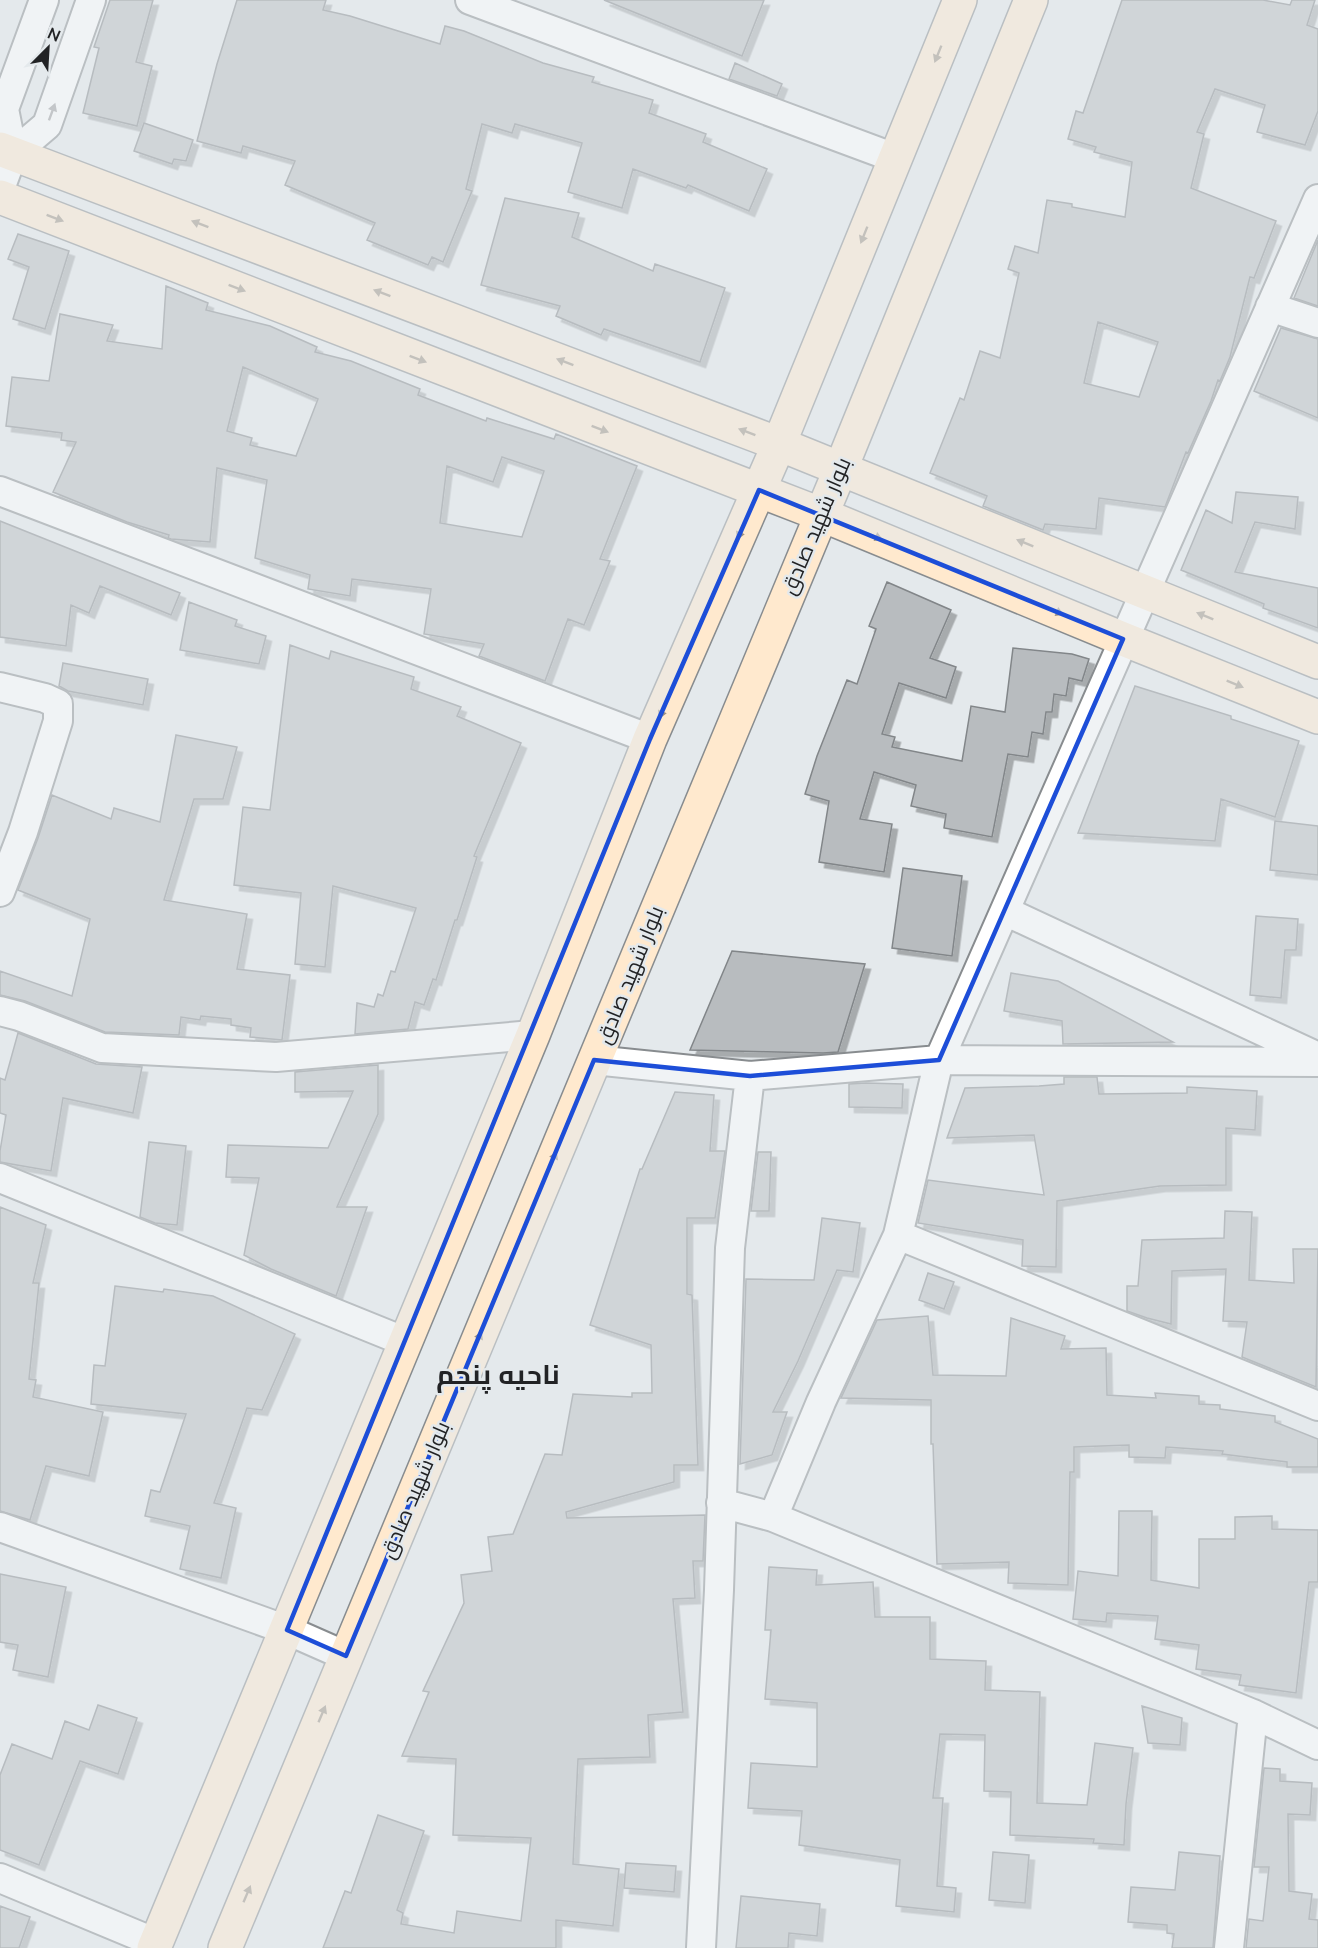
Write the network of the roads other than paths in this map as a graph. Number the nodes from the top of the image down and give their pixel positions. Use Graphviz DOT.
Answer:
graph roads {
  1 [pos="44,0"];
  2 [pos="91,0"];
  3 [pos="470,0"];
  4 [pos="960,0"];
  5 [pos="1031,0"];
  6 [pos="7,151"];
  7 [pos="896,158"];
  8 [pos="0,189"];
  9 [pos="0,197"];
  10 [pos="1318,199"];
  11 [pos="1270,307"];
  12 [pos="1318,324"];
  13 [pos="780,444"];
  14 [pos="841,468"];
  15 [pos="759,490"];
  16 [pos="0,491"];
  17 [pos="820,514"];
  18 [pos="1144,591"];
  19 [pos="1124,639"];
  20 [pos="1318,662"];
  21 [pos="0,687"];
  22 [pos="1318,717"];
  23 [pos="650,739"];
  24 [pos="0,891"];
  25 [pos="1005,911"];
  26 [pos="0,1011"];
  27 [pos="533,1035"];
  28 [pos="594,1060"];
  29 [pos="939,1060"];
  30 [pos="1318,1060"];
  31 [pos="750,1076"];
  32 [pos="0,1178"];
  33 [pos="898,1235"];
  34 [pos="406,1342"];
  35 [pos="1318,1406"];
  36 [pos="721,1503"];
  37 [pos="773,1517"];
  38 [pos="0,1527"];
  39 [pos="287,1630"];
  40 [pos="346,1656"];
  41 [pos="1253,1714"];
  42 [pos="1318,1745"];
  43 [pos="0,1878"];
  44 [pos="155,1946"];
  45 [pos="225,1948"];
  46 [pos="701,1948"];
  47 [pos="1228,1948"];
  1 -- 6 [label="street"];
  6 -- 2 [label="street, one-way"];
  3 -- 7 [label="street"];
  4 -- 7 [label="main road, one-way"];
  5 -- 14 [label="main road, بلوار شهید صادق"];
  6 -- 8 [label="street"];
  13 -- 6 [label="main road, one-way"];
  7 -- 13 [label="main road, one-way"];
  9 -- 15 [label="main road, one-way"];
  10 -- 11 [label="street"];
  11 -- 12 [label="street"];
  11 -- 18 [label="street"];
  13 -- 14 [label="main road"];
  13 -- 15 [label="main road"];
  14 -- 17 [label="main road, بلوار شهید صادق"];
  18 -- 14 [label="main road, one-way"];
  15 -- 17 [label="main road"];
  15 -- 23 [label="main road, one-way"];
  16 -- 23 [label="street"];
  17 -- 19 [label="main road, one-way"];
  17 -- 28 [label="main road, بلوار شهید صادق"];
  18 -- 19 [label="street"];
  20 -- 18 [label="main road, one-way"];
  19 -- 22 [label="main road, one-way"];
  19 -- 25 [label="street"];
  21 -- 24 [label="street"];
  23 -- 27 [label="main road"];
  25 -- 29 [label="street"];
  25 -- 30 [label="street"];
  26 -- 27 [label="street"];
  27 -- 34 [label="main road"];
  28 -- 31 [label="street"];
  40 -- 28 [label="main road, بلوار شهید صادق, one-way"];
  29 -- 30 [label="street"];
  29 -- 31 [label="street"];
  29 -- 33 [label="street"];
  31 -- 36 [label="street"];
  32 -- 34 [label="street"];
  33 -- 35 [label="street"];
  33 -- 37 [label="street"];
  34 -- 39 [label="main road"];
  36 -- 37 [label="street"];
  36 -- 46 [label="street"];
  37 -- 41 [label="street"];
  38 -- 39 [label="street"];
  39 -- 40 [label="street"];
  39 -- 44 [label="main road"];
  45 -- 40 [label="main road, بلوار شهید صادق, one-way"];
  41 -- 42 [label="street"];
  41 -- 47 [label="street"];
  43 -- 44 [label="street"];
}
